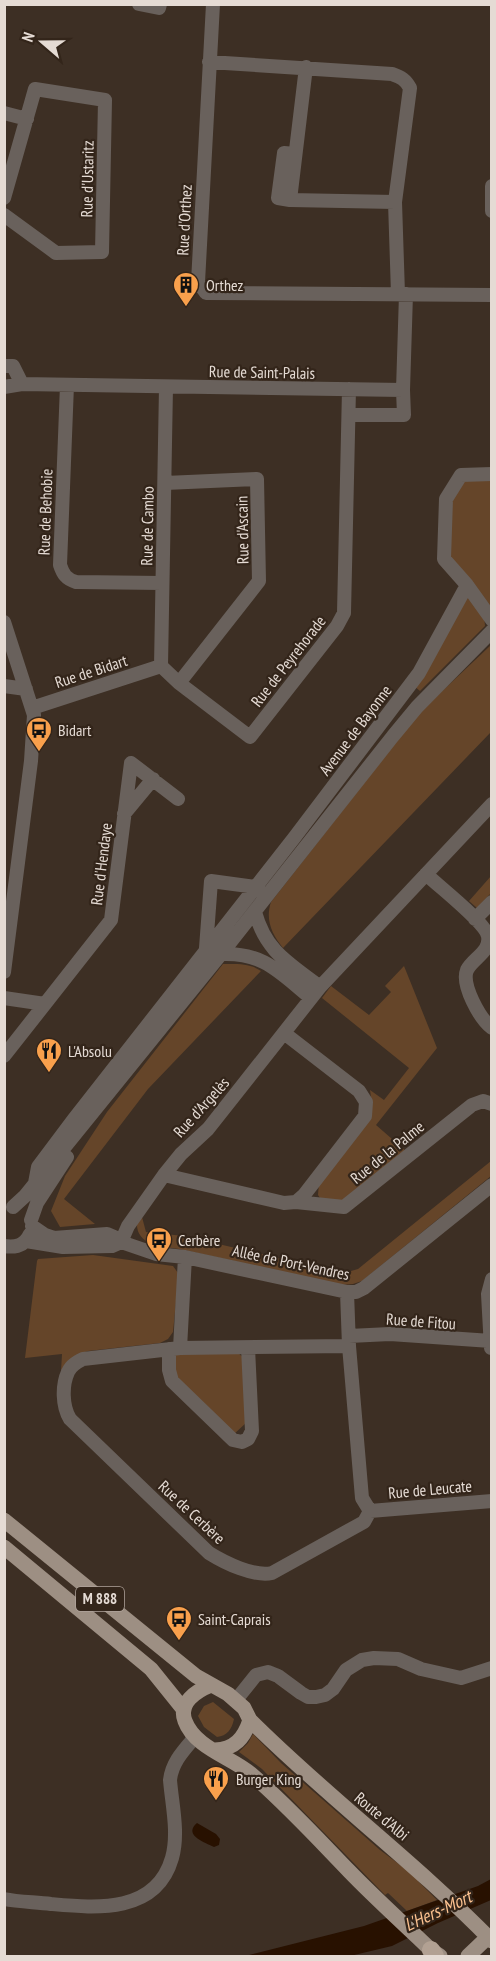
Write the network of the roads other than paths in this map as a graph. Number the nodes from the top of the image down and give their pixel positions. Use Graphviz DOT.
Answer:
graph roads {
  1 [pos="139,4"];
  2 [pos="160,4"];
  3 [pos="213,4"];
  4 [pos="209,62"];
  5 [pos="306,67"];
  6 [pos="4,113"];
  7 [pos="27,119"];
  8 [pos="492,186"];
  9 [pos="4,198"];
  10 [pos="395,202"];
  11 [pos="492,211"];
  12 [pos="4,215"];
  13 [pos="402,294"];
  14 [pos="492,295"];
  15 [pos="4,366"];
  16 [pos="22,384"];
  17 [pos="67,386"];
  18 [pos="4,387"];
  19 [pos="166,387"];
  20 [pos="349,389"];
  21 [pos="404,390"];
  22 [pos="349,415"];
  23 [pos="492,474"];
  24 [pos="165,483"];
  25 [pos="162,584"];
  26 [pos="467,585"];
  27 [pos="492,620"];
  28 [pos="4,622"];
  29 [pos="492,631"];
  30 [pos="161,666"];
  31 [pos="178,682"];
  32 [pos="4,686"];
  33 [pos="26,689"];
  34 [pos="32,708"];
  35 [pos="153,779"];
  36 [pos="178,799"];
  37 [pos="492,804"];
  38 [pos="124,813"];
  39 [pos="426,874"];
  40 [pos="261,892"];
  41 [pos="492,902"];
  42 [pos="255,912"];
  43 [pos="475,919"];
  44 [pos="206,948"];
  45 [pos="221,954"];
  46 [pos="4,972"];
  47 [pos="320,987"];
  48 [pos="4,998"];
  49 [pos="311,998"];
  50 [pos="45,1004"];
  51 [pos="492,1028"];
  52 [pos="284,1033"];
  53 [pos="4,1056"];
  54 [pos="492,1104"];
  55 [pos="78,1128"];
  56 [pos="164,1175"];
  57 [pos="492,1185"];
  58 [pos="296,1202"];
  59 [pos="7,1207"];
  60 [pos="32,1223"];
  61 [pos="26,1241"];
  62 [pos="122,1242"];
  63 [pos="6,1247"];
  64 [pos="185,1257"];
  65 [pos="492,1279"];
  66 [pos="347,1293"];
  67 [pos="349,1341"];
  68 [pos="491,1341"];
  69 [pos="248,1347"];
  70 [pos="174,1348"];
  71 [pos="492,1348"];
  72 [pos="492,1501"];
  73 [pos="370,1511"];
  74 [pos="4,1520"];
  75 [pos="4,1547"];
  76 [pos="492,1668"];
  77 [pos="211,1685"];
  78 [pos="236,1700"];
  79 [pos="184,1710"];
  80 [pos="250,1720"];
  81 [pos="195,1737"];
  82 [pos="215,1750"];
  83 [pos="4,1899"];
  84 [pos="486,1935"];
  85 [pos="436,1954"];
  86 [pos="468,1956"];
  1 -- 2 [label="street"];
  3 -- 4 [label="street, Rue d'Orthez"];
  4 -- 5 [label="street"];
  4 -- 13 [label="street, Rue d'Orthez"];
  5 -- 10 [label="street"];
  5 -- 10 [label="street"];
  6 -- 7 [label="street"];
  7 -- 9 [label="street, Rue d'Ustaritz"];
  7 -- 12 [label="street, Rue d'Ustaritz"];
  8 -- 11 [label="street"];
  10 -- 13 [label="street"];
  13 -- 14 [label="street, Rue d'Orthez"];
  13 -- 21 [label="street"];
  15 -- 16 [label="street"];
  16 -- 17 [label="street, Rue de Saint-Palais"];
  16 -- 18 [label="street, Rue de Saint-Palais"];
  17 -- 19 [label="street, Rue de Saint-Palais"];
  17 -- 25 [label="street, Rue de Behobie"];
  19 -- 20 [label="street, Rue de Saint-Palais"];
  19 -- 24 [label="street, Rue de Cambo"];
  20 -- 21 [label="street, Rue de Saint-Palais"];
  20 -- 22 [label="street, Rue de Peyrehorade"];
  21 -- 22 [label="street"];
  22 -- 31 [label="street, Rue de Peyrehorade"];
  23 -- 26 [label="street"];
  24 -- 25 [label="street, Rue de Cambo"];
  24 -- 31 [label="street, Rue d'Ascain"];
  25 -- 30 [label="street, Rue de Cambo"];
  26 -- 27 [label="street"];
  26 -- 40 [label="street, Avenue de Bayonne"];
  28 -- 33 [label="street"];
  29 -- 40 [label="street, Avenue de Bayonne"];
  30 -- 31 [label="street, Rue de Peyrehorade"];
  30 -- 34 [label="street, Rue de Bidart"];
  32 -- 33 [label="street"];
  33 -- 34 [label="street"];
  34 -- 46 [label="street"];
  35 -- 36 [label="street, Rue d'Hendaye"];
  35 -- 38 [label="street, Rue d'Hendaye"];
  35 -- 38 [label="street, Rue d'Hendaye"];
  37 -- 39 [label="street, Rue d'Argelès"];
  38 -- 50 [label="street, Rue d'Hendaye"];
  39 -- 43 [label="street"];
  39 -- 47 [label="street, Rue d'Argelès"];
  40 -- 42 [label="street, Avenue de Bayonne"];
  40 -- 44 [label="street, Avenue de Bayonne"];
  40 -- 44 [label="street"];
  41 -- 43 [label="street"];
  42 -- 45 [label="street, Avenue de Bayonne"];
  42 -- 47 [label="street"];
  43 -- 51 [label="street"];
  44 -- 55 [label="street, Avenue de Bayonne"];
  45 -- 49 [label="street"];
  45 -- 55 [label="street, Avenue de Bayonne"];
  47 -- 49 [label="street, Rue d'Argelès"];
  48 -- 50 [label="street"];
  49 -- 52 [label="street, Rue d'Argelès"];
  50 -- 53 [label="street, Rue d'Hendaye"];
  52 -- 56 [label="street, Rue d'Argelès"];
  52 -- 58 [label="street"];
  54 -- 58 [label="street, Rue de la Palme"];
  55 -- 59 [label="street, Avenue de Bayonne"];
  55 -- 60 [label="street, Avenue de Bayonne"];
  56 -- 58 [label="street, Rue de la Palme"];
  56 -- 62 [label="street, Rue d'Argelès"];
  57 -- 66 [label="street, Allée de Port-Vendres"];
  59 -- 60 [label="street, Allée de Port-Vendres"];
  60 -- 61 [label="street, Avenue de Bayonne"];
  60 -- 62 [label="street, Allée de Port-Vendres"];
  61 -- 62 [label="street, Allée de Port-Vendres"];
  61 -- 63 [label="street"];
  62 -- 64 [label="street, Allée de Port-Vendres"];
  64 -- 66 [label="street, Allée de Port-Vendres"];
  64 -- 70 [label="street"];
  65 -- 68 [label="street"];
  66 -- 67 [label="street"];
  67 -- 68 [label="street, Rue de Fitou"];
  67 -- 69 [label="street, Rue de Fitou"];
  67 -- 73 [label="street"];
  68 -- 71 [label="street"];
  69 -- 70 [label="street, Rue de Fitou"];
  69 -- 70 [label="street"];
  70 -- 73 [label="street, Rue de Cerbère"];
  72 -- 73 [label="street, Rue de Leucate"];
  74 -- 77 [label="main road, M 888"];
  75 -- 79 [label="main road, M 888"];
  76 -- 78 [label="street"];
  77 -- 78 [label="main road"];
  77 -- 79 [label="main road"];
  78 -- 80 [label="main road"];
  79 -- 81 [label="main road"];
  80 -- 82 [label="main road"];
  80 -- 84 [label="main road, Route d'Albi"];
  81 -- 82 [label="main road"];
  81 -- 83 [label="street"];
  82 -- 85 [label="main road"];
  84 -- 86 [label="main road"];
}
